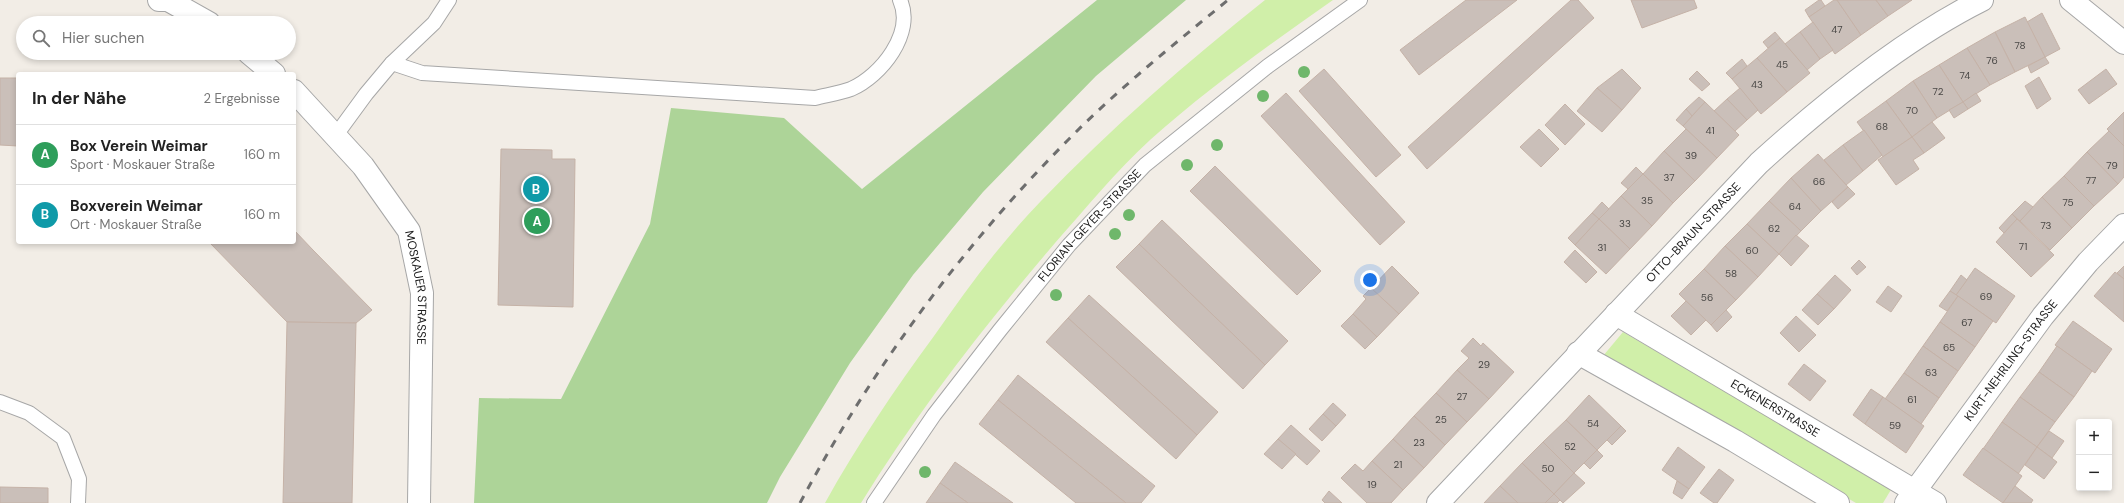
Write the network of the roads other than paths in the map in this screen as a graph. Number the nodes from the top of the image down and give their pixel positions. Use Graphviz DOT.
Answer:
graph roads {
  1 [pos="159,0"];
  2 [pos="449,0"];
  3 [pos="900,0"];
  4 [pos="1360,0"];
  5 [pos="1982,0"];
  6 [pos="2071,0"];
  7 [pos="197,16"];
  8 [pos="2124,43"];
  9 [pos="257,60"];
  10 [pos="392,64"];
  11 [pos="272,72"];
  12 [pos="296,93"];
  13 [pos="336,135"];
  14 [pos="2124,224"];
  15 [pos="1616,314"];
  16 [pos="1578,353"];
  17 [pos="0,402"];
  18 [pos="1910,497"];
  19 [pos="78,503"];
  20 [pos="419,503"];
  21 [pos="874,503"];
  22 [pos="1438,503"];
  23 [pos="1838,503"];
  24 [pos="1935,503"];
  1 -- 7 [label="street"];
  2 -- 10 [label="lane"];
  3 -- 10 [label="lane"];
  4 -- 21 [label="lane, FLORIAN-GEYER-STRASSE"];
  5 -- 15 [label="street, OTTO-BRAUN-STRASSE"];
  6 -- 8 [label="street"];
  9 -- 11 [label="street"];
  10 -- 13 [label="lane"];
  12 -- 13 [label="street, MOSKAUER STRASSE"];
  13 -- 20 [label="street, MOSKAUER STRASSE"];
  14 -- 18 [label="street, KURT-NEHRLING-STRASSE"];
  15 -- 16 [label="street, OTTO-BRAUN-STRASSE"];
  15 -- 18 [label="street, ECKENERSTRASSE"];
  16 -- 22 [label="street, OTTO-BRAUN-STRASSE"];
  16 -- 23 [label="street"];
  17 -- 19 [label="lane"];
  18 -- 24 [label="street, ECKENERSTRASSE"];
}
